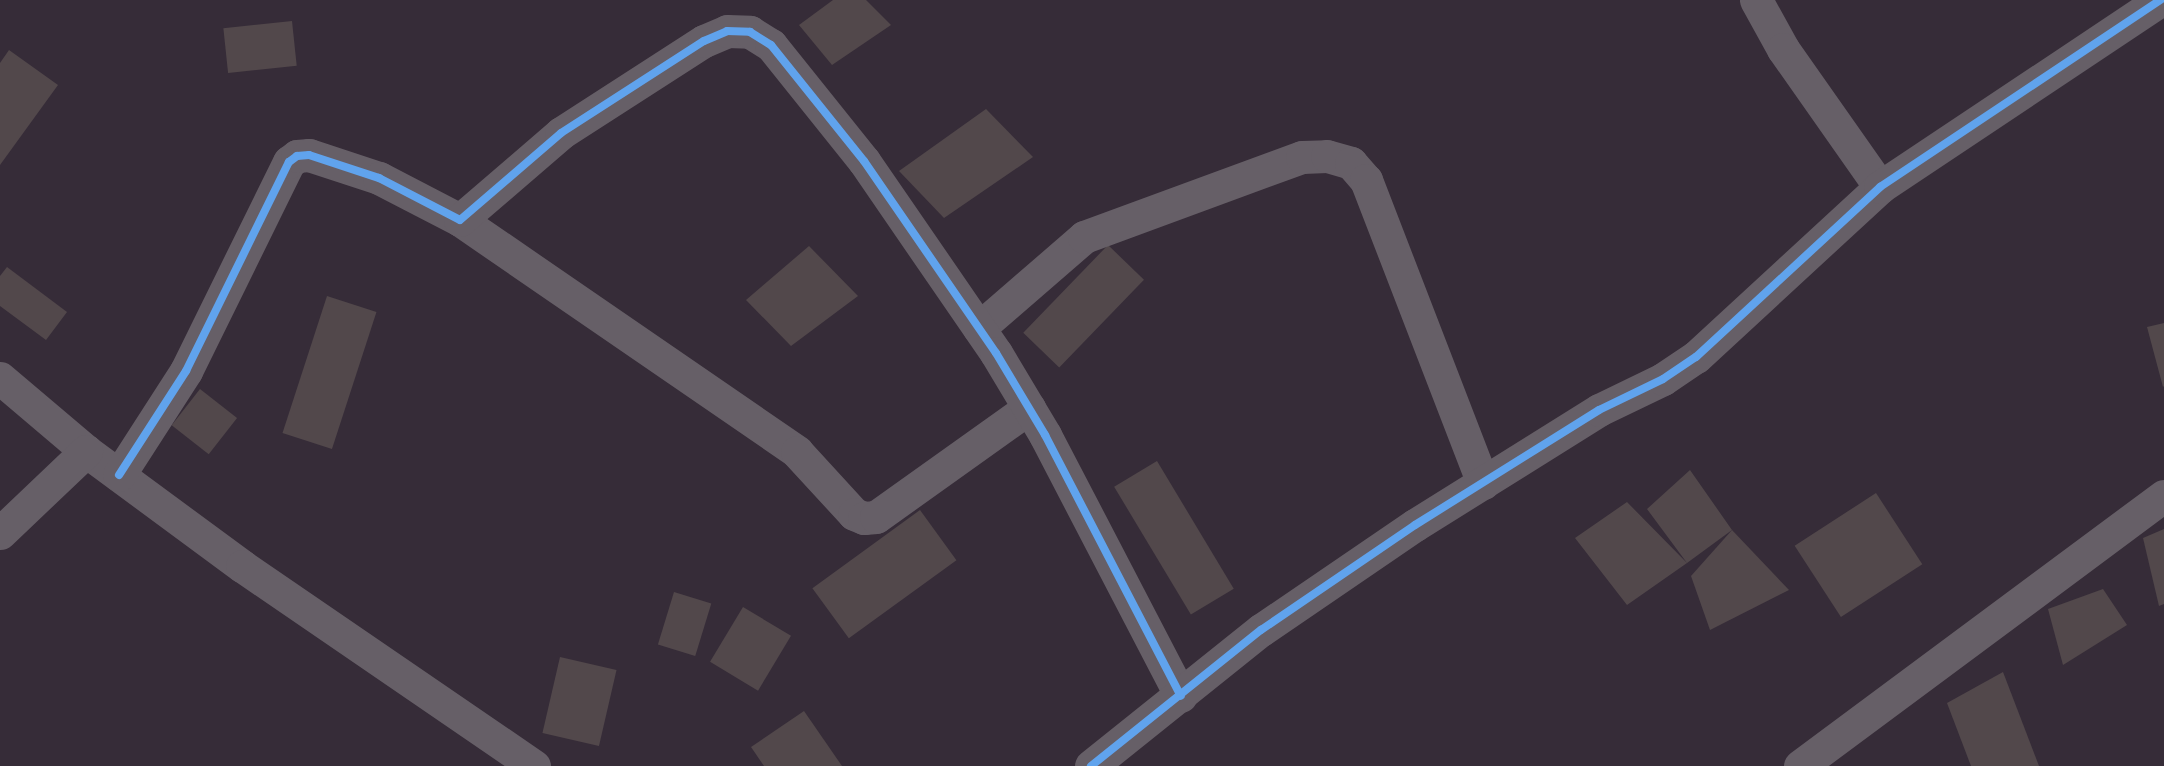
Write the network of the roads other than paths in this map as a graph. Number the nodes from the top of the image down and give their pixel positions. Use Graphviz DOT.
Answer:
graph roads {
  1 [pos="1756,0"];
  2 [pos="2160,0"];
  3 [pos="1880,187"];
  4 [pos="460,220"];
  5 [pos="979,328"];
  6 [pos="0,378"];
  7 [pos="1029,408"];
  8 [pos="86,451"];
  9 [pos="119,475"];
  10 [pos="1482,483"];
  11 [pos="2164,496"];
  12 [pos="0,533"];
  13 [pos="1181,696"];
  14 [pos="534,766"];
  15 [pos="1091,766"];
  16 [pos="1800,766"];
  1 -- 3 [label="street"];
  2 -- 3 [label="street"];
  3 -- 10 [label="street"];
  4 -- 5 [label="street"];
  4 -- 7 [label="street"];
  4 -- 9 [label="street"];
  5 -- 7 [label="street"];
  5 -- 10 [label="street"];
  6 -- 8 [label="street"];
  7 -- 13 [label="street"];
  8 -- 9 [label="street"];
  8 -- 12 [label="street"];
  9 -- 14 [label="street"];
  10 -- 13 [label="street"];
  11 -- 16 [label="street"];
  13 -- 15 [label="street"];
}
